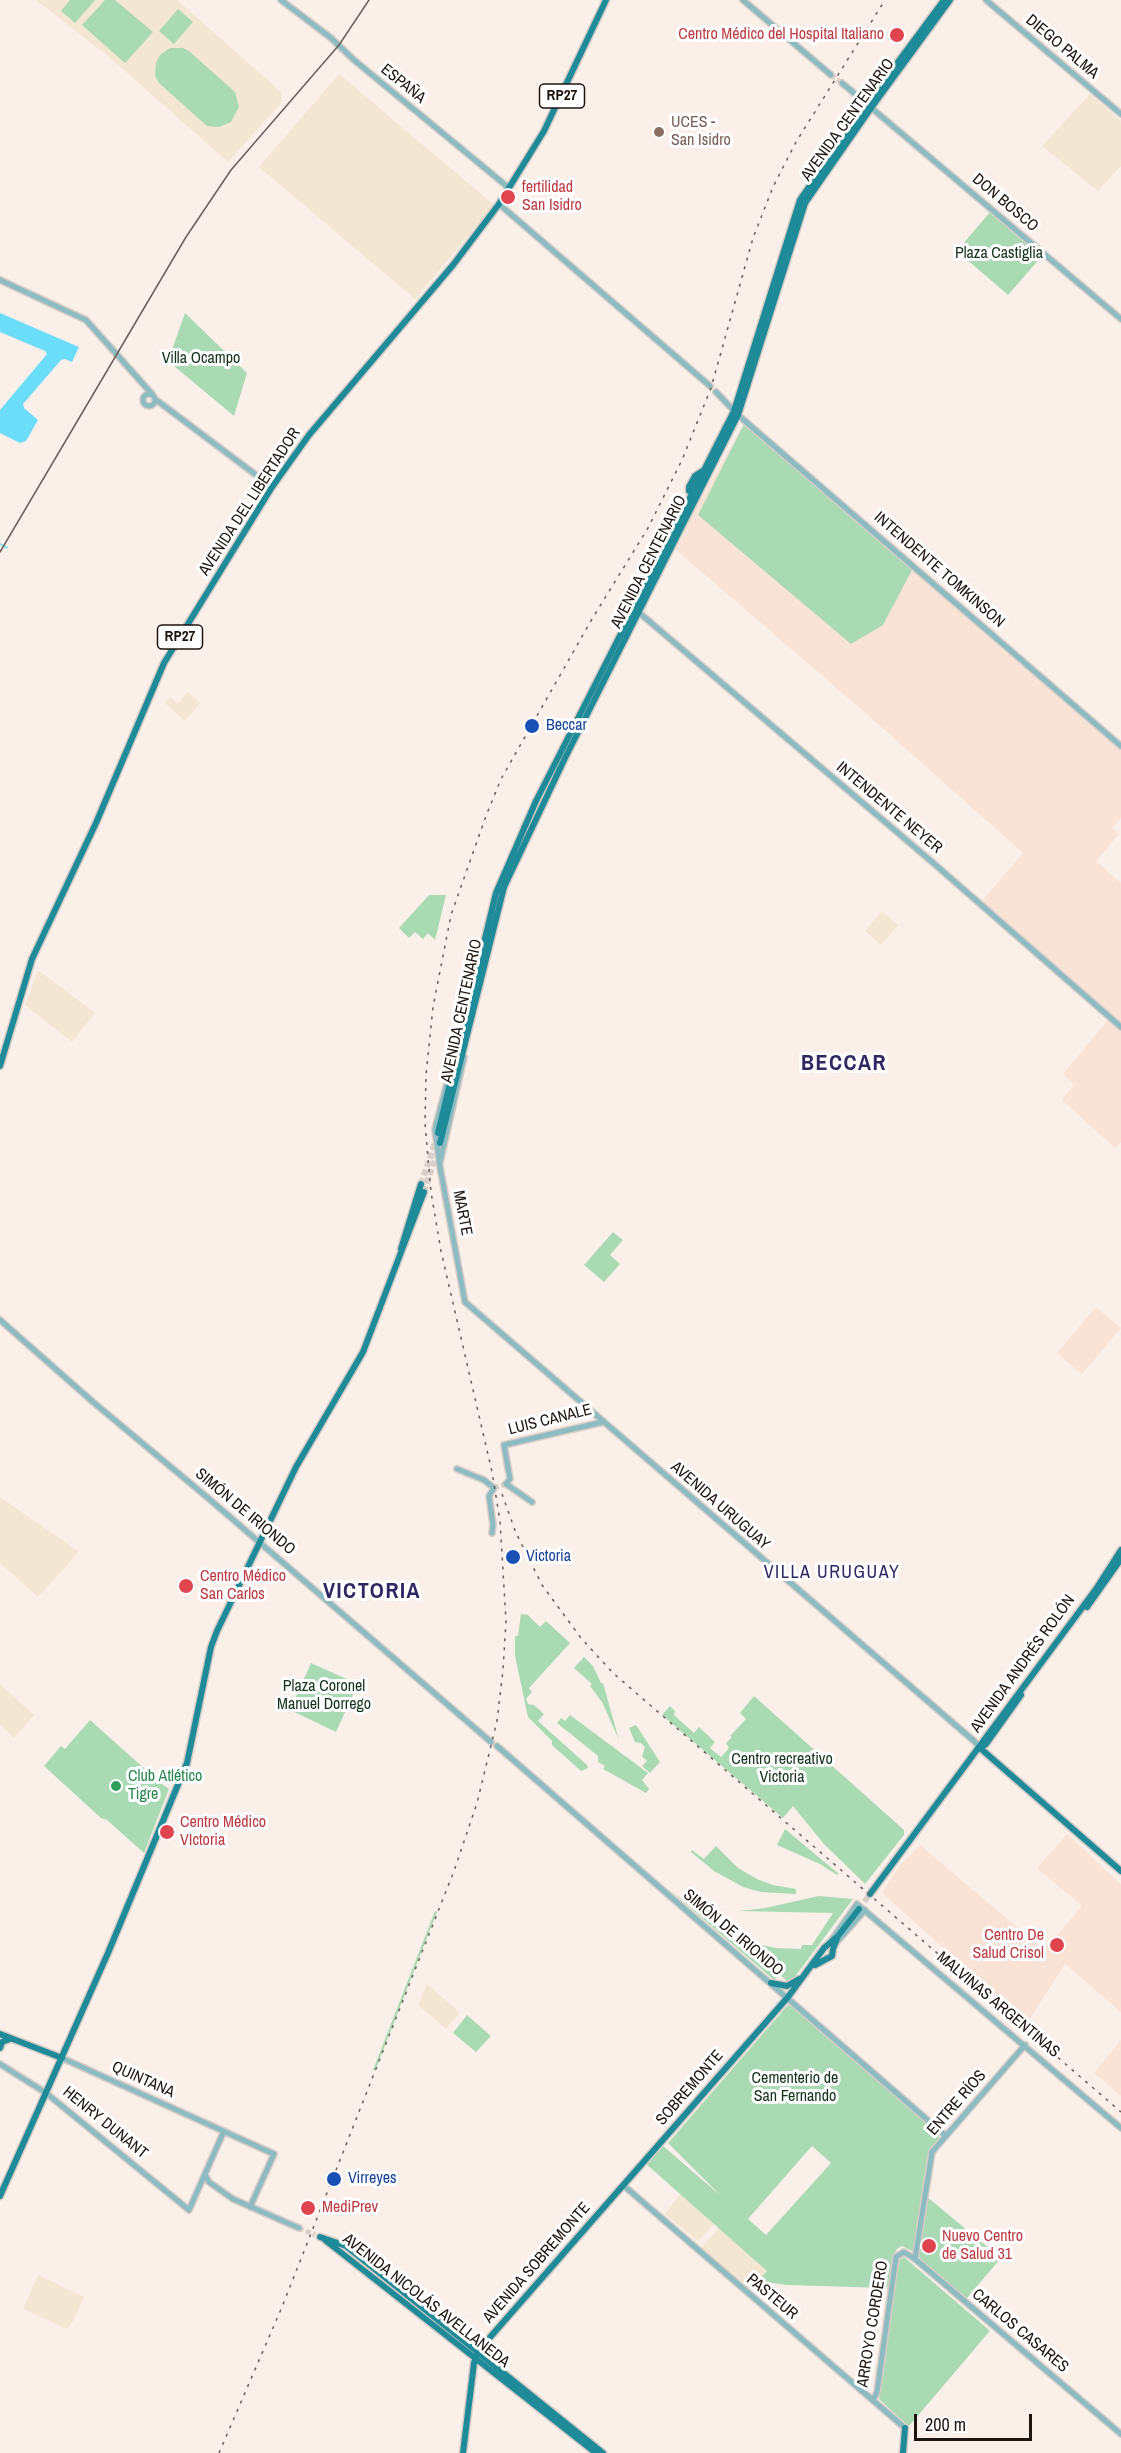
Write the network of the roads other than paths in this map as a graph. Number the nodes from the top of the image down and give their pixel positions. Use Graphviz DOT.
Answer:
graph roads {
  1 [pos="281,0"];
  2 [pos="606,0"];
  3 [pos="743,0"];
  4 [pos="944,0"];
  5 [pos="950,0"];
  6 [pos="986,0"];
  7 [pos="831,75"];
  8 [pos="842,83"];
  9 [pos="869,106"];
  10 [pos="1121,114"];
  11 [pos="509,188"];
  12 [pos="499,204"];
  13 [pos="0,280"];
  14 [pos="1121,319"];
  15 [pos="708,384"];
  16 [pos="716,392"];
  17 [pos="736,413"];
  18 [pos="272,487"];
  19 [pos="695,494"];
  20 [pos="637,610"];
  21 [pos="1121,746"];
  22 [pos="1121,1027"];
  23 [pos="464,1042"];
  24 [pos="0,1066"];
  25 [pos="436,1131"];
  26 [pos="440,1145"];
  27 [pos="421,1184"];
  28 [pos="424,1192"];
  29 [pos="400,1251"];
  30 [pos="465,1302"];
  31 [pos="0,1320"];
  32 [pos="603,1422"];
  33 [pos="457,1469"];
  34 [pos="532,1502"];
  35 [pos="492,1533"];
  36 [pos="258,1541"];
  37 [pos="1121,1550"];
  38 [pos="1121,1559"];
  39 [pos="980,1748"];
  40 [pos="1121,1871"];
  41 [pos="870,1894"];
  42 [pos="861,1908"];
  43 [pos="833,1945"];
  44 [pos="824,1949"];
  45 [pos="827,1959"];
  46 [pos="810,1969"];
  47 [pos="771,1983"];
  48 [pos="788,1997"];
  49 [pos="4,2035"];
  50 [pos="1025,2044"];
  51 [pos="0,2048"];
  52 [pos="62,2058"];
  53 [pos="0,2064"];
  54 [pos="46,2093"];
  55 [pos="1121,2128"];
  56 [pos="224,2132"];
  57 [pos="946,2136"];
  58 [pos="205,2174"];
  59 [pos="209,2182"];
  60 [pos="201,2184"];
  61 [pos="623,2186"];
  62 [pos="0,2196"];
  63 [pos="613,2197"];
  64 [pos="250,2207"];
  65 [pos="298,2228"];
  66 [pos="318,2236"];
  67 [pos="900,2253"];
  68 [pos="915,2259"];
  69 [pos="477,2354"];
  70 [pos="873,2400"];
  71 [pos="905,2428"];
  72 [pos="1121,2434"];
  73 [pos="463,2453"];
  74 [pos="596,2453"];
  75 [pos="603,2453"];
  76 [pos="903,2453"];
  1 -- 11 [label="street, ESPAÑA"];
  2 -- 11 [label="main road, AVENIDA DEL LIBERTADOR / RP27"];
  3 -- 7 [label="street"];
  4 -- 9 [label="main road, AVENIDA CENTENARIO"];
  5 -- 9 [label="main road, AVENIDA CENTENARIO"];
  6 -- 10 [label="street, DIEGO PALMA"];
  8 -- 9 [label="street, DON BOSCO"];
  9 -- 14 [label="street, DON BOSCO"];
  9 -- 17 [label="main road, AVENIDA CENTENARIO"];
  11 -- 12 [label="main road, AVENIDA DEL LIBERTADOR / RP27"];
  12 -- 15 [label="street"];
  12 -- 18 [label="main road, AVENIDA DEL LIBERTADOR / RP27"];
  13 -- 18 [label="street"];
  16 -- 17 [label="street"];
  17 -- 19 [label="main road, AVENIDA CENTENARIO"];
  17 -- 19 [label="main road, AVENIDA CENTENARIO"];
  17 -- 21 [label="street, INTENDENTE TOMKINSON"];
  18 -- 24 [label="main road, AVENIDA DEL LIBERTADOR / RP27"];
  19 -- 20 [label="main road, AVENIDA CENTENARIO"];
  20 -- 22 [label="street, INTENDENTE NEYER"];
  20 -- 23 [label="main road, AVENIDA CENTENARIO"];
  23 -- 25 [label="main road"];
  23 -- 26 [label="main road"];
  25 -- 26 [label="street"];
  26 -- 30 [label="street, MARTE"];
  27 -- 29 [label="main road"];
  28 -- 29 [label="main road"];
  29 -- 36 [label="main road"];
  30 -- 32 [label="street, AVENIDA URUGUAY"];
  31 -- 36 [label="street, SIMÓN DE IRIONDO"];
  32 -- 34 [label="street, LUIS CANALE"];
  32 -- 39 [label="street, AVENIDA URUGUAY"];
  33 -- 35 [label="street"];
  36 -- 47 [label="street, SIMÓN DE IRIONDO"];
  36 -- 52 [label="main road"];
  37 -- 39 [label="main road, AVENIDA ANDRÉS ROLÓN"];
  38 -- 39 [label="main road, AVENIDA ANDRÉS ROLÓN"];
  39 -- 40 [label="main road, AVENIDA URUGUAY"];
  39 -- 41 [label="main road"];
  42 -- 43 [label="street"];
  42 -- 43 [label="street"];
  42 -- 43 [label="main road"];
  42 -- 50 [label="street, MALVINAS ARGENTINAS"];
  43 -- 44 [label="main road"];
  43 -- 45 [label="main road"];
  44 -- 45 [label="main road"];
  44 -- 46 [label="main road, SOBREMONTE"];
  45 -- 46 [label="main road"];
  46 -- 47 [label="main road"];
  46 -- 48 [label="main road, SOBREMONTE"];
  47 -- 48 [label="street, SIMÓN DE IRIONDO"];
  48 -- 57 [label="street, SIMÓN DE IRIONDO"];
  48 -- 61 [label="main road, SOBREMONTE"];
  49 -- 51 [label="main road"];
  49 -- 52 [label="main road, QUINTANA"];
  50 -- 55 [label="street, MALVINAS ARGENTINAS"];
  50 -- 57 [label="street, ENTRE RÍOS"];
  52 -- 54 [label="main road"];
  52 -- 56 [label="street, QUINTANA"];
  53 -- 54 [label="street, HENRY DUNANT"];
  54 -- 60 [label="street, HENRY DUNANT"];
  54 -- 62 [label="main road"];
  56 -- 58 [label="street"];
  56 -- 64 [label="street, QUINTANA"];
  57 -- 68 [label="street, ENTRE RÍOS"];
  58 -- 59 [label="street"];
  58 -- 60 [label="street"];
  59 -- 60 [label="street"];
  59 -- 64 [label="street"];
  61 -- 63 [label="main road, SOBREMONTE"];
  61 -- 70 [label="street, PASTEUR"];
  63 -- 69 [label="main road, AVENIDA SOBREMONTE"];
  64 -- 65 [label="street"];
  66 -- 69 [label="main road, AVENIDA NICOLÁS AVELLANEDA"];
  67 -- 68 [label="street, CARLOS CASARES"];
  67 -- 70 [label="street, ARROYO CORDERO"];
  68 -- 72 [label="street, CARLOS CASARES"];
  69 -- 73 [label="main road"];
  69 -- 74 [label="main road, AVENIDA NICOLÁS AVELLANEDA"];
  69 -- 75 [label="main road, AVENIDA NICOLÁS AVELLANEDA"];
  70 -- 71 [label="street, PASTEUR"];
  71 -- 76 [label="main road"];
}
